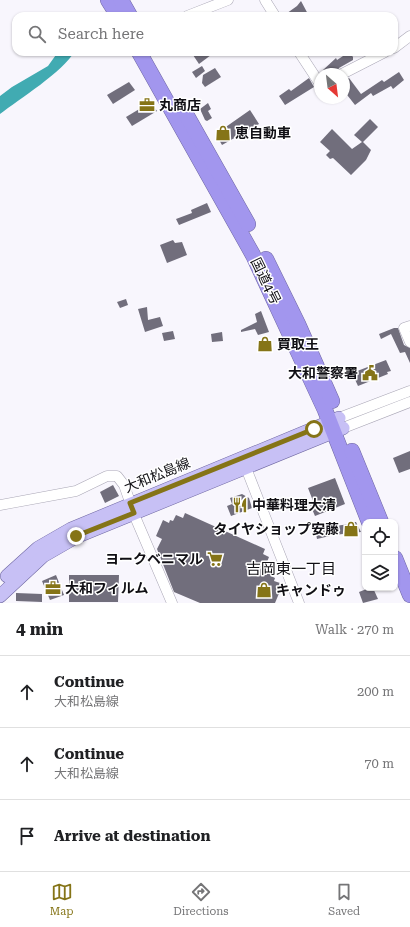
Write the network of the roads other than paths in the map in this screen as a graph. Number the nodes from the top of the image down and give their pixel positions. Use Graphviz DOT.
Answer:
graph roads {
  1 [pos="108,0"];
  2 [pos="121,0"];
  3 [pos="228,0"];
  4 [pos="265,0"];
  5 [pos="116,12"];
  6 [pos="128,12"];
  7 [pos="197,12"];
  8 [pos="272,12"];
  9 [pos="410,36"];
  10 [pos="398,45"];
  11 [pos="141,56"];
  12 [pos="153,56"];
  13 [pos="302,56"];
  14 [pos="377,56"];
  15 [pos="350,70"];
  16 [pos="314,75"];
  17 [pos="410,326"];
  18 [pos="410,342"];
  19 [pos="410,391"];
  20 [pos="410,402"];
  21 [pos="336,425"];
  22 [pos="246,468"];
  23 [pos="0,505"];
  24 [pos="132,508"];
  25 [pos="368,519"];
  26 [pos="380,519"];
  27 [pos="398,565"];
  28 [pos="0,583"];
  29 [pos="397,591"];
  30 [pos="410,595"];
  31 [pos="0,596"];
  32 [pos="172,603"];
  33 [pos="299,603"];
  34 [pos="402,603"];
  1 -- 5 [label="highway"];
  2 -- 6 [label="highway"];
  3 -- 7 [label="street"];
  4 -- 8 [label="street"];
  9 -- 10 [label="street"];
  11 -- 21 [label="highway, 国道4号"];
  12 -- 21 [label="highway, 国道4号"];
  13 -- 16 [label="street"];
  14 -- 15 [label="street"];
  17 -- 18 [label="street"];
  19 -- 21 [label="street"];
  20 -- 21 [label="street"];
  21 -- 22 [label="main road, 大和松島線"];
  21 -- 24 [label="main road, 大和松島線"];
  21 -- 25 [label="highway, 国道4号"];
  21 -- 26 [label="highway, 国道4号"];
  22 -- 24 [label="main road, 大和松島線"];
  22 -- 33 [label="street"];
  23 -- 24 [label="street"];
  24 -- 28 [label="main road, 大和松島線"];
  24 -- 31 [label="main road, 大和松島線"];
  24 -- 32 [label="street"];
  27 -- 30 [label="highway"];
  29 -- 34 [label="highway"];
}
